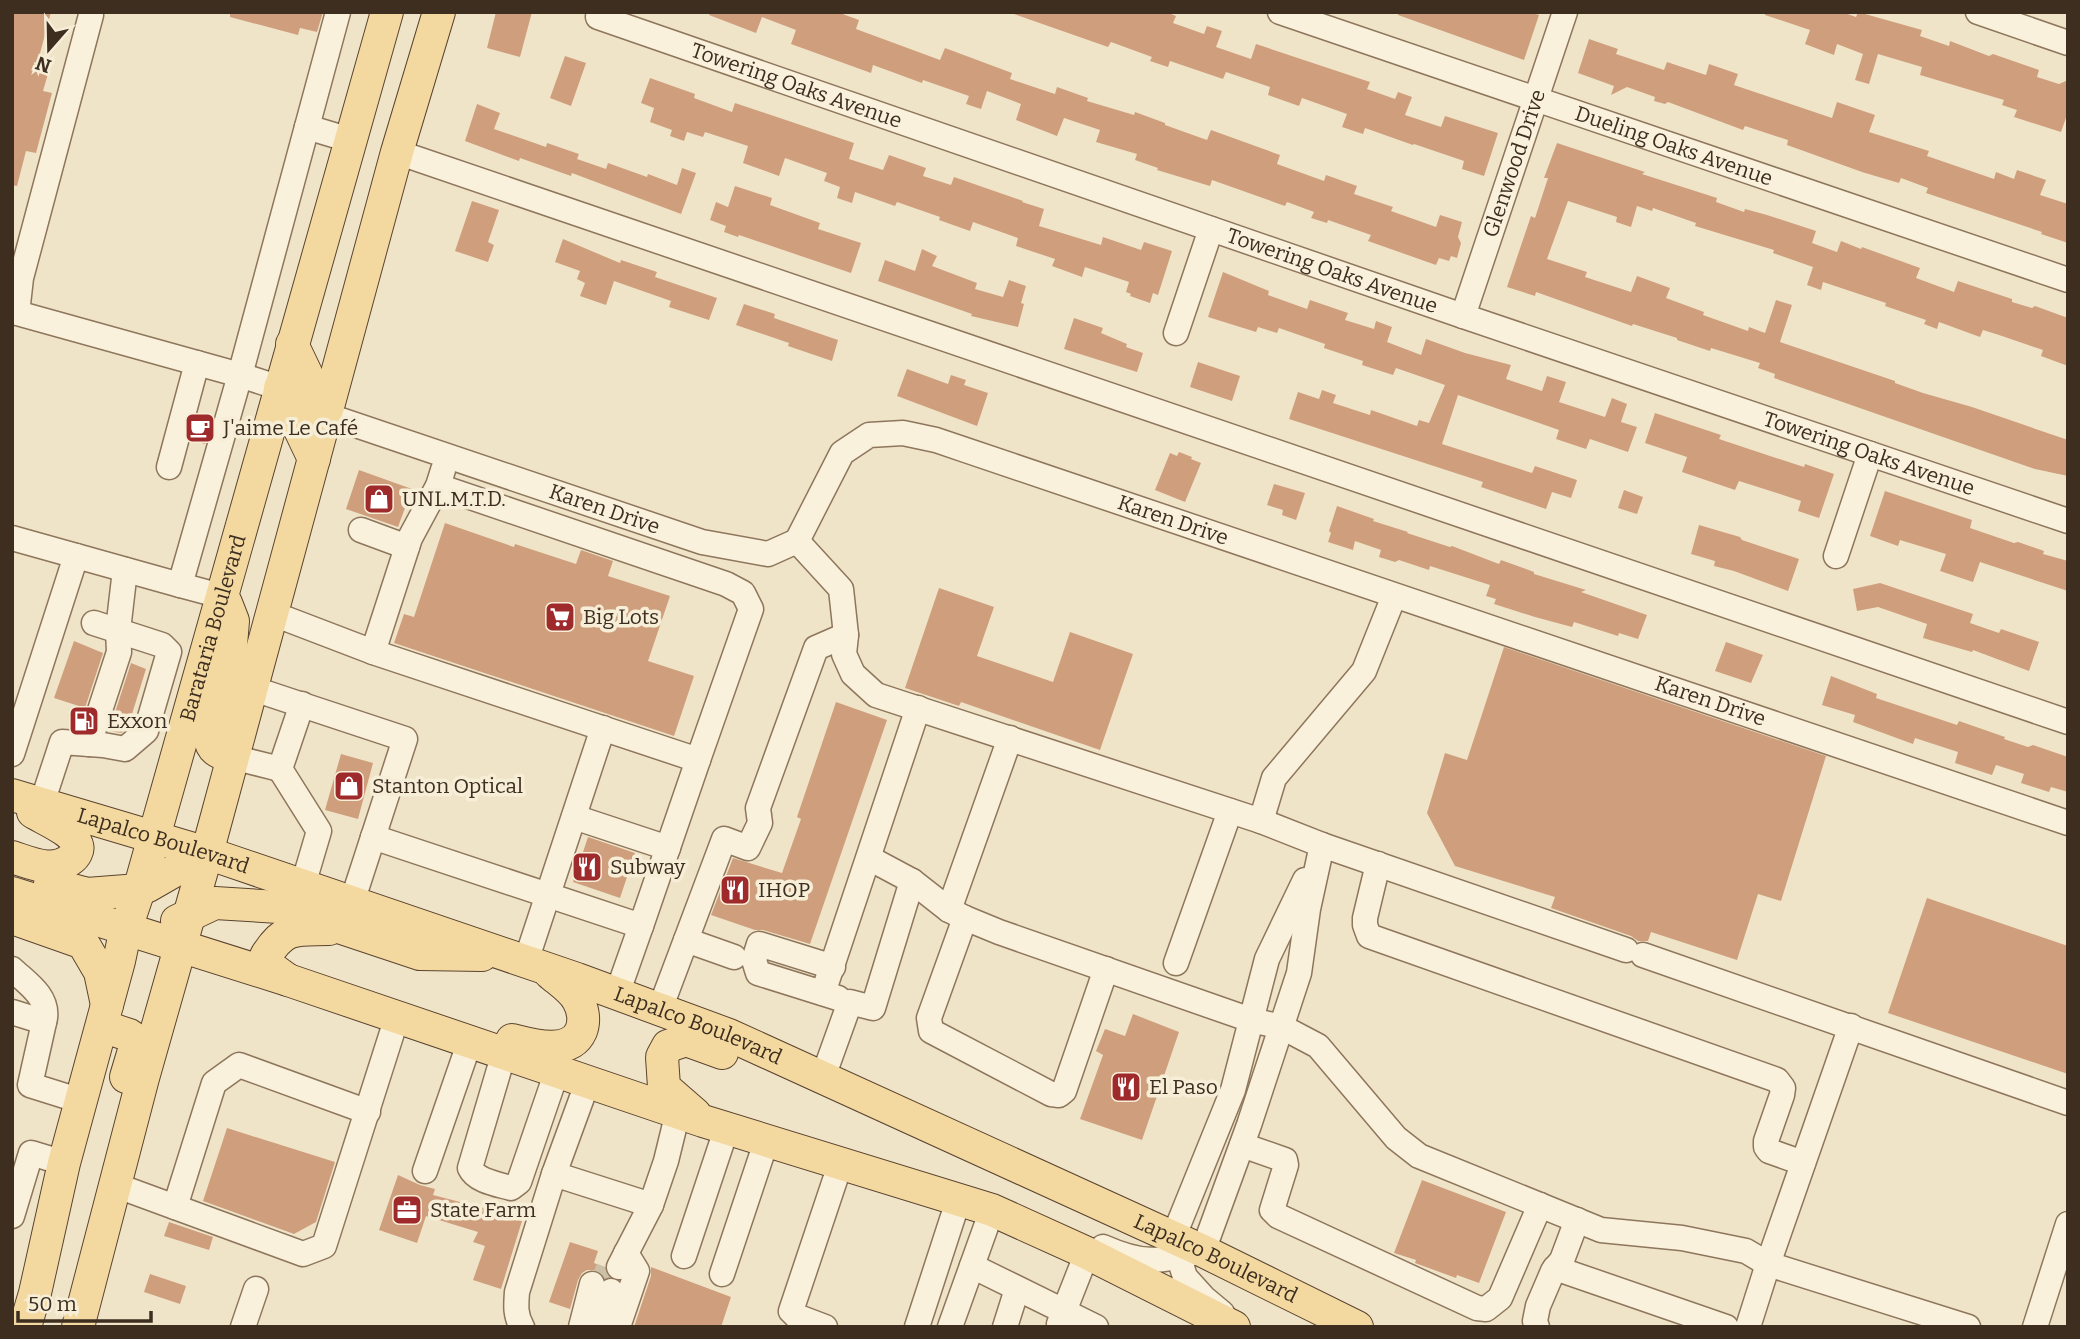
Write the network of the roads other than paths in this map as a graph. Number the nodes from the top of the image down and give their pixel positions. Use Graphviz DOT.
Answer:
graph roads {
  1 [pos="338,12"];
  2 [pos="387,12"];
  3 [pos="439,12"];
  4 [pos="1280,12"];
  5 [pos="1565,12"];
  6 [pos="1978,12"];
  7 [pos="92,15"];
  8 [pos="598,15"];
  9 [pos="2068,43"];
  10 [pos="365,88"];
  11 [pos="1536,98"];
  12 [pos="307,127"];
  13 [pos="350,140"];
  14 [pos="397,152"];
  15 [pos="382,208"];
  16 [pos="1211,229"];
  17 [pos="2068,280"];
  18 [pos="1463,316"];
  19 [pos="14,321"];
  20 [pos="1176,333"];
  21 [pos="292,344"];
  22 [pos="197,363"];
  23 [pos="240,375"];
  24 [pos="280,388"];
  25 [pos="326,415"];
  26 [pos="1870,454"];
  27 [pos="448,456"];
  28 [pos="314,459"];
  29 [pos="169,467"];
  30 [pos="438,486"];
  31 [pos="2068,521"];
  32 [pos="361,530"];
  33 [pos="12,538"];
  34 [pos="797,541"];
  35 [pos="408,547"];
  36 [pos="76,556"];
  37 [pos="1836,556"];
  38 [pos="125,570"];
  39 [pos="180,585"];
  40 [pos="221,596"];
  41 [pos="1394,596"];
  42 [pos="271,613"];
  43 [pos="94,623"];
  44 [pos="118,630"];
  45 [pos="846,635"];
  46 [pos="169,652"];
  47 [pos="373,652"];
  48 [pos="203,661"];
  49 [pos="251,688"];
  50 [pos="302,704"];
  51 [pos="918,708"];
  52 [pos="2068,722"];
  53 [pos="603,728"];
  54 [pos="1010,738"];
  55 [pos="15,739"];
  56 [pos="89,744"];
  57 [pos="232,757"];
  58 [pos="698,760"];
  59 [pos="280,769"];
  60 [pos="22,799"];
  61 [pos="1230,811"];
  62 [pos="574,817"];
  63 [pos="1261,821"];
  64 [pos="2068,823"];
  65 [pos="154,836"];
  66 [pos="373,837"];
  67 [pos="1322,845"];
  68 [pos="206,848"];
  69 [pos="668,848"];
  70 [pos="12,857"];
  71 [pos="869,858"];
  72 [pos="1378,864"];
  73 [pos="12,872"];
  74 [pos="912,881"];
  75 [pos="303,886"];
  76 [pos="139,890"];
  77 [pos="12,893"];
  78 [pos="548,895"];
  79 [pos="957,914"];
  80 [pos="348,915"];
  81 [pos="189,916"];
  82 [pos="12,918"];
  83 [pos="641,926"];
  84 [pos="136,932"];
  85 [pos="686,940"];
  86 [pos="181,946"];
  87 [pos="734,957"];
  88 [pos="526,961"];
  89 [pos="1176,964"];
  90 [pos="833,967"];
  91 [pos="12,969"];
  92 [pos="1106,969"];
  93 [pos="288,980"];
  94 [pos="823,993"];
  95 [pos="617,994"];
  96 [pos="850,1002"];
  97 [pos="660,1009"];
  98 [pos="12,1012"];
  99 [pos="104,1016"];
  100 [pos="397,1017"];
  101 [pos="1251,1020"];
  102 [pos="44,1021"];
  103 [pos="1851,1026"];
  104 [pos="1282,1027"];
  105 [pos="470,1041"];
  106 [pos="504,1053"];
  107 [pos="557,1070"];
  108 [pos="823,1077"];
  109 [pos="588,1081"];
  110 [pos="854,1091"];
  111 [pos="81,1101"];
  112 [pos="2068,1103"];
  113 [pos="368,1112"];
  114 [pos="702,1120"];
  115 [pos="767,1139"];
  116 [pos="1242,1145"];
  117 [pos="21,1150"];
  118 [pos="841,1162"];
  119 [pos="64,1163"];
  120 [pos="1803,1163"];
  121 [pos="555,1170"];
  122 [pos="425,1171"];
  123 [pos="115,1185"];
  124 [pos="959,1198"];
  125 [pos="651,1205"];
  126 [pos="1540,1205"];
  127 [pos="175,1207"];
  128 [pos="992,1210"];
  129 [pos="12,1216"];
  130 [pos="1577,1220"];
  131 [pos="2068,1224"];
  132 [pos="103,1231"];
  133 [pos="1185,1248"];
  134 [pos="1087,1253"];
  135 [pos="684,1256"];
  136 [pos="1559,1264"];
  137 [pos="1768,1264"];
  138 [pos="972,1266"];
  139 [pos="722,1274"];
  140 [pos="611,1276"];
  141 [pos="256,1289"];
  142 [pos="1017,1289"];
  143 [pos="35,1293"];
  144 [pos="1195,1317"];
  145 [pos="1061,1319"];
  146 [pos="1943,1323"];
  147 [pos="1711,1324"];
  148 [pos="1755,1325"];
  149 [pos="1234,1326"];
  150 [pos="25,1327"];
  151 [pos="49,1327"];
  152 [pos="78,1327"];
  153 [pos="243,1327"];
  154 [pos="522,1327"];
  155 [pos="582,1327"];
  156 [pos="589,1327"];
  157 [pos="598,1327"];
  158 [pos="607,1327"];
  159 [pos="615,1327"];
  160 [pos="825,1327"];
  161 [pos="916,1327"];
  162 [pos="950,1327"];
  163 [pos="1004,1327"];
  164 [pos="1096,1327"];
  165 [pos="1357,1327"];
  166 [pos="1537,1327"];
  167 [pos="1968,1327"];
  168 [pos="2035,1327"];
  1 -- 12 [label="street"];
  2 -- 10 [label="main road, Barataria Boulevard"];
  3 -- 14 [label="main road"];
  4 -- 11 [label="street, Dueling Oaks Avenue"];
  5 -- 11 [label="street, Glenwood Drive"];
  6 -- 9 [label="street"];
  7 -- 19 [label="street"];
  8 -- 16 [label="street, Towering Oaks Avenue"];
  10 -- 13 [label="main road, Barataria Boulevard"];
  10 -- 14 [label="main road"];
  11 -- 17 [label="street, Dueling Oaks Avenue"];
  11 -- 18 [label="street, Glenwood Drive"];
  12 -- 13 [label="street"];
  12 -- 23 [label="street"];
  13 -- 15 [label="main road"];
  13 -- 21 [label="main road, Barataria Boulevard"];
  14 -- 15 [label="main road"];
  14 -- 52 [label="street"];
  15 -- 25 [label="main road"];
  16 -- 18 [label="street, Towering Oaks Avenue"];
  16 -- 20 [label="street"];
  18 -- 26 [label="street, Towering Oaks Avenue"];
  19 -- 22 [label="street"];
  21 -- 24 [label="main road, Barataria Boulevard"];
  21 -- 25 [label="main road"];
  22 -- 23 [label="street"];
  22 -- 29 [label="street"];
  23 -- 24 [label="street"];
  23 -- 39 [label="street"];
  24 -- 28 [label="main road"];
  24 -- 40 [label="main road, Barataria Boulevard"];
  25 -- 27 [label="street, Karen Drive"];
  25 -- 28 [label="main road"];
  26 -- 31 [label="street, Towering Oaks Avenue"];
  26 -- 37 [label="street"];
  27 -- 30 [label="street"];
  27 -- 34 [label="street, Karen Drive"];
  28 -- 42 [label="main road"];
  30 -- 35 [label="street"];
  30 -- 58 [label="street"];
  32 -- 35 [label="street"];
  33 -- 36 [label="street"];
  34 -- 41 [label="street, Karen Drive"];
  34 -- 45 [label="street"];
  35 -- 47 [label="street"];
  36 -- 38 [label="street"];
  36 -- 55 [label="street"];
  38 -- 39 [label="street"];
  38 -- 44 [label="street"];
  39 -- 40 [label="street"];
  40 -- 48 [label="main road, Barataria Boulevard"];
  40 -- 57 [label="main road"];
  41 -- 63 [label="street"];
  41 -- 64 [label="street, Karen Drive"];
  42 -- 47 [label="street"];
  42 -- 49 [label="main road"];
  43 -- 44 [label="street"];
  44 -- 46 [label="street"];
  44 -- 56 [label="street"];
  45 -- 51 [label="street"];
  45 -- 85 [label="street"];
  46 -- 48 [label="street"];
  46 -- 56 [label="street"];
  47 -- 53 [label="street"];
  48 -- 65 [label="main road, Barataria Boulevard"];
  49 -- 50 [label="street"];
  49 -- 57 [label="main road"];
  50 -- 59 [label="street"];
  50 -- 66 [label="street"];
  51 -- 54 [label="street"];
  51 -- 71 [label="street"];
  53 -- 58 [label="street"];
  53 -- 62 [label="street"];
  54 -- 61 [label="street"];
  54 -- 79 [label="street"];
  56 -- 60 [label="street"];
  57 -- 59 [label="street"];
  57 -- 68 [label="main road"];
  58 -- 69 [label="street"];
  59 -- 75 [label="street"];
  60 -- 65 [label="main road, Lapalco Boulevard"];
  60 -- 70 [label="main road"];
  61 -- 63 [label="street"];
  61 -- 89 [label="street"];
  62 -- 69 [label="street"];
  62 -- 78 [label="street"];
  63 -- 67 [label="street"];
  65 -- 68 [label="main road, Lapalco Boulevard"];
  65 -- 76 [label="main road, Barataria Boulevard"];
  66 -- 78 [label="street"];
  66 -- 80 [label="street"];
  67 -- 72 [label="street"];
  67 -- 101 [label="street"];
  67 -- 104 [label="street"];
  68 -- 75 [label="main road, Lapalco Boulevard"];
  68 -- 76 [label="main road"];
  68 -- 81 [label="main road"];
  69 -- 83 [label="street"];
  71 -- 74 [label="street"];
  71 -- 90 [label="street"];
  72 -- 103 [label="street"];
  72 -- 120 [label="street"];
  73 -- 76 [label="main road"];
  74 -- 79 [label="street"];
  74 -- 96 [label="street"];
  75 -- 80 [label="main road, Lapalco Boulevard"];
  76 -- 84 [label="main road, Barataria Boulevard"];
  77 -- 84 [label="main road"];
  78 -- 83 [label="street"];
  78 -- 88 [label="street"];
  79 -- 92 [label="street"];
  79 -- 92 [label="street"];
  80 -- 81 [label="main road"];
  80 -- 88 [label="main road, Lapalco Boulevard"];
  80 -- 93 [label="main road"];
  81 -- 84 [label="main road"];
  81 -- 86 [label="main road"];
  82 -- 99 [label="main road"];
  83 -- 95 [label="street"];
  84 -- 86 [label="main road"];
  84 -- 99 [label="main road, Barataria Boulevard"];
  85 -- 87 [label="street"];
  85 -- 97 [label="street"];
  86 -- 93 [label="main road"];
  86 -- 123 [label="main road"];
  88 -- 95 [label="main road, Lapalco Boulevard"];
  88 -- 100 [label="main road"];
  90 -- 94 [label="street"];
  90 -- 94 [label="street"];
  91 -- 102 [label="street"];
  92 -- 101 [label="street"];
  93 -- 100 [label="main road"];
  94 -- 96 [label="street"];
  95 -- 97 [label="main road, Lapalco Boulevard"];
  96 -- 108 [label="street"];
  97 -- 108 [label="main road, Lapalco Boulevard"];
  98 -- 102 [label="street"];
  99 -- 111 [label="main road, Barataria Boulevard"];
  99 -- 132 [label="main road"];
  100 -- 105 [label="main road"];
  100 -- 113 [label="street"];
  101 -- 104 [label="street"];
  101 -- 133 [label="street"];
  102 -- 111 [label="street"];
  103 -- 112 [label="street"];
  103 -- 120 [label="street"];
  104 -- 116 [label="street"];
  104 -- 126 [label="street"];
  105 -- 106 [label="main road"];
  105 -- 122 [label="street"];
  106 -- 107 [label="main road"];
  106 -- 107 [label="street"];
  107 -- 109 [label="main road"];
  108 -- 110 [label="main road, Lapalco Boulevard"];
  109 -- 114 [label="main road"];
  109 -- 121 [label="street"];
  110 -- 114 [label="main road"];
  110 -- 133 [label="main road, Lapalco Boulevard"];
  111 -- 119 [label="main road, Barataria Boulevard"];
  113 -- 127 [label="street"];
  113 -- 127 [label="street"];
  114 -- 115 [label="main road"];
  114 -- 125 [label="street"];
  114 -- 135 [label="street"];
  115 -- 118 [label="main road"];
  115 -- 139 [label="street"];
  116 -- 126 [label="street"];
  116 -- 133 [label="street"];
  117 -- 119 [label="street"];
  117 -- 129 [label="street"];
  118 -- 124 [label="main road"];
  118 -- 160 [label="street"];
  119 -- 143 [label="main road, Barataria Boulevard"];
  120 -- 137 [label="street"];
  121 -- 125 [label="street"];
  121 -- 154 [label="street"];
  123 -- 127 [label="street"];
  123 -- 132 [label="main road"];
  124 -- 128 [label="main road"];
  124 -- 133 [label="street"];
  124 -- 161 [label="street"];
  125 -- 140 [label="street"];
  126 -- 130 [label="street"];
  128 -- 134 [label="main road"];
  128 -- 138 [label="street"];
  130 -- 136 [label="street"];
  130 -- 137 [label="street"];
  131 -- 168 [label="street"];
  132 -- 152 [label="main road"];
  133 -- 149 [label="street"];
  133 -- 165 [label="main road, Lapalco Boulevard"];
  134 -- 144 [label="main road"];
  134 -- 145 [label="street"];
  136 -- 147 [label="street"];
  136 -- 166 [label="street"];
  137 -- 146 [label="street"];
  137 -- 148 [label="street"];
  138 -- 142 [label="street"];
  138 -- 162 [label="street"];
  140 -- 155 [label="street"];
  140 -- 156 [label="street"];
  140 -- 157 [label="street"];
  140 -- 158 [label="street"];
  140 -- 159 [label="street"];
  141 -- 153 [label="street"];
  142 -- 145 [label="street"];
  142 -- 163 [label="street"];
  143 -- 150 [label="main road, Barataria Boulevard"];
  143 -- 151 [label="main road"];
  144 -- 149 [label="main road"];
  145 -- 164 [label="street"];
  146 -- 167 [label="street"];
}
